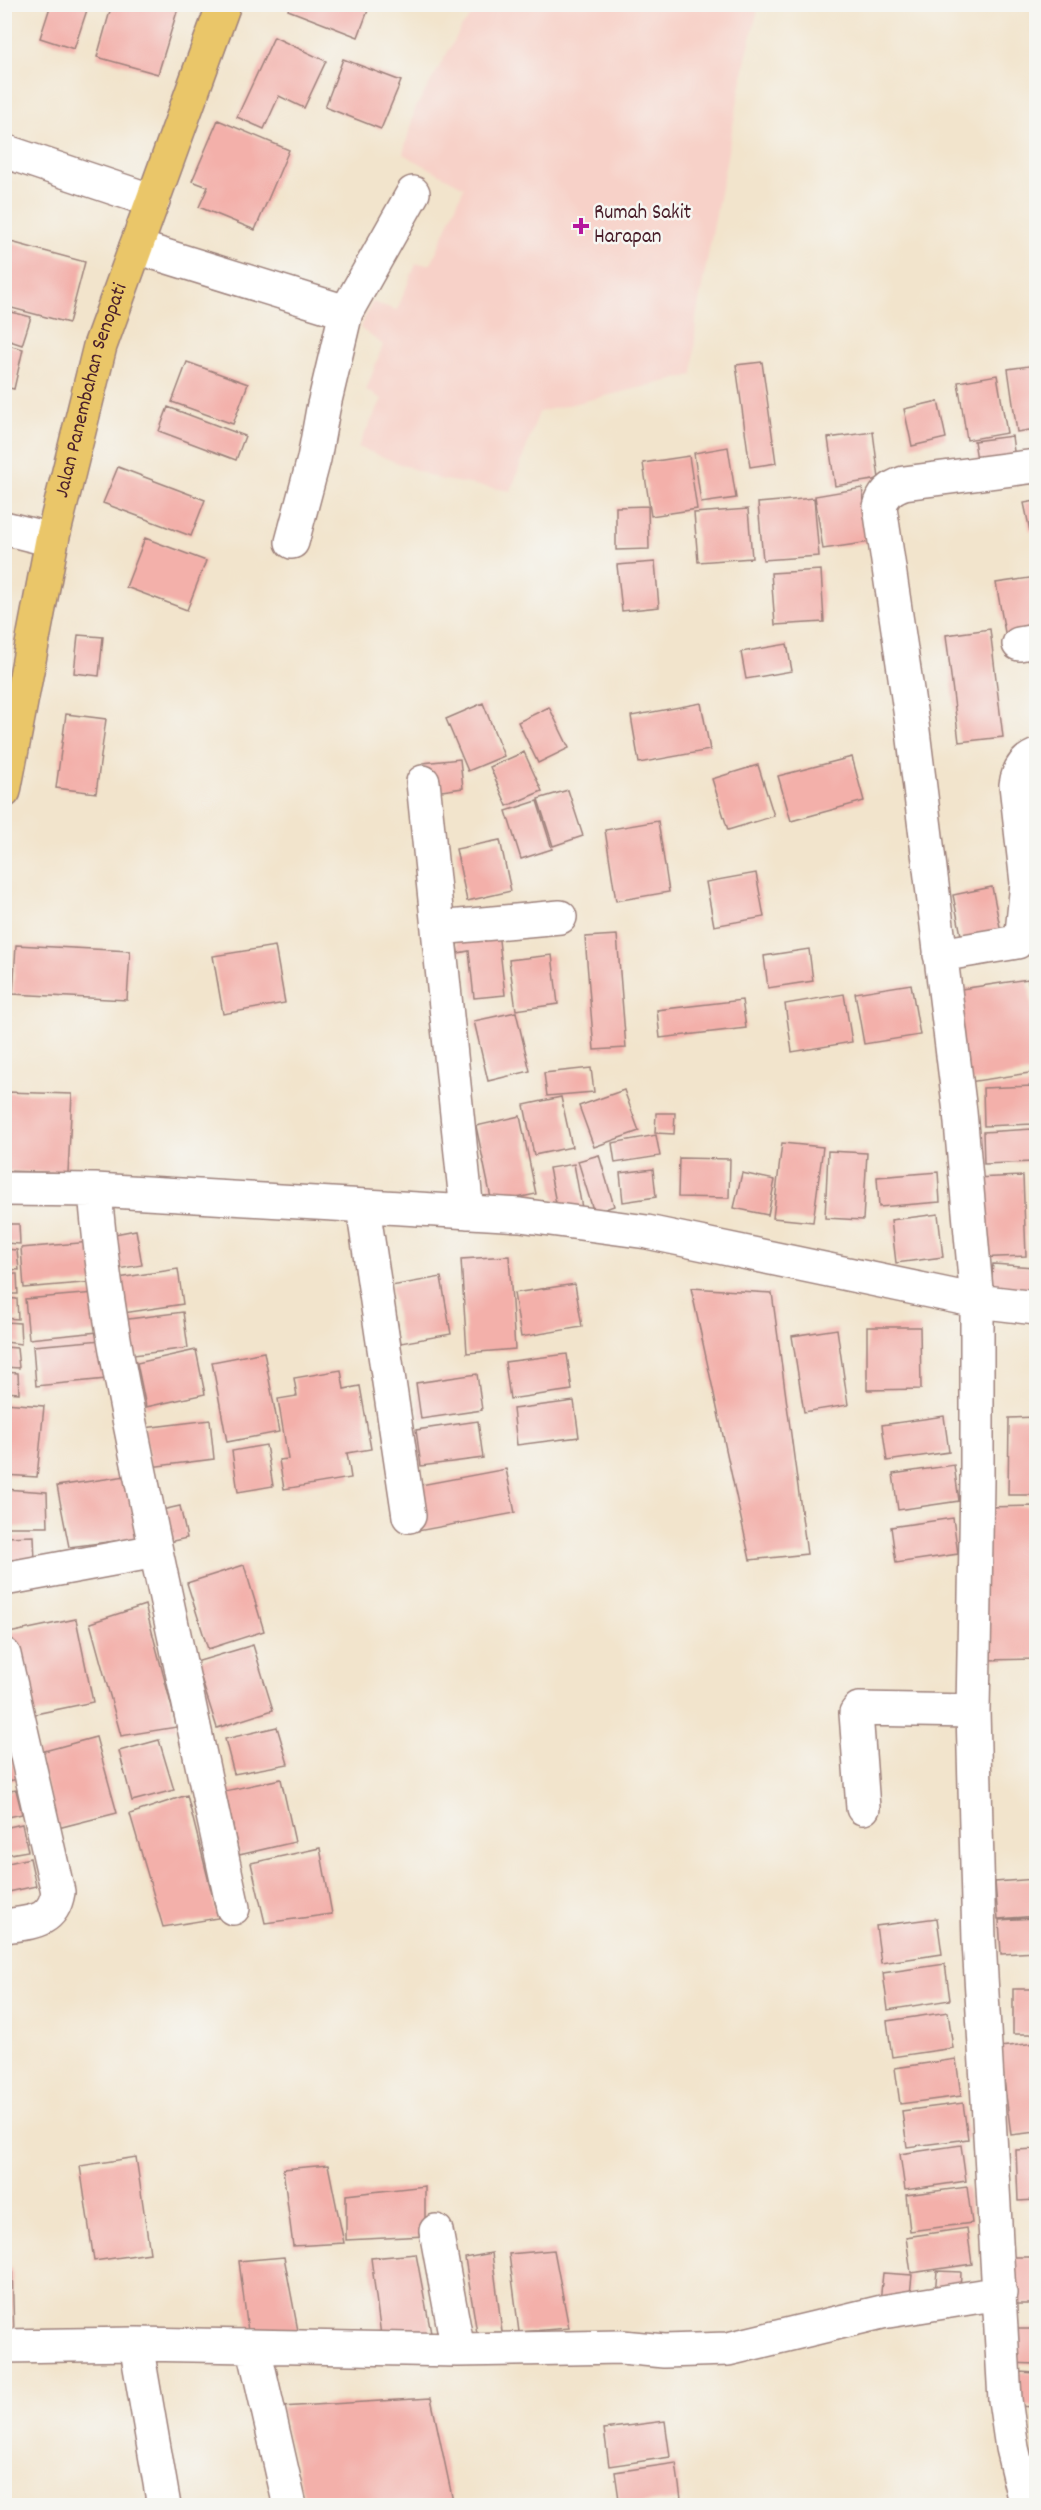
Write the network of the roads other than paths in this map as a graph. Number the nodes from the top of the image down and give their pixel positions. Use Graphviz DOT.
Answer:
graph roads {
  1 [pos="224,4"];
  2 [pos="4,151"];
  3 [pos="412,193"];
  4 [pos="153,201"];
  5 [pos="136,247"];
  6 [pos="346,312"];
  7 [pos="1036,466"];
  8 [pos="4,528"];
  9 [pos="52,540"];
  10 [pos="291,542"];
  11 [pos="1036,756"];
  12 [pos="423,782"];
  13 [pos="4,791"];
  14 [pos="1032,883"];
  15 [pos="560,917"];
  16 [pos="438,928"];
  17 [pos="940,955"];
  18 [pos="4,1189"];
  19 [pos="94,1191"];
  20 [pos="363,1207"];
  21 [pos="467,1212"];
  22 [pos="977,1301"];
  23 [pos="1036,1308"];
  24 [pos="409,1516"];
  25 [pos="156,1551"];
  26 [pos="4,1579"];
  27 [pos="4,1655"];
  28 [pos="973,1711"];
  29 [pos="863,1808"];
  30 [pos="233,1908"];
  31 [pos="4,1926"];
  32 [pos="436,2231"];
  33 [pos="1000,2293"];
  34 [pos="136,2344"];
  35 [pos="4,2346"];
  36 [pos="254,2348"];
  37 [pos="458,2350"];
  38 [pos="164,2505"];
  39 [pos="290,2505"];
  40 [pos="1026,2505"];
  1 -- 4 [label="main road, Jalan Panembahan Senopati"];
  2 -- 4 [label="street"];
  3 -- 6 [label="street"];
  4 -- 5 [label="main road, Jalan Panembahan Senopati"];
  5 -- 6 [label="street"];
  5 -- 9 [label="main road, Jalan Panembahan Senopati"];
  6 -- 10 [label="street"];
  7 -- 17 [label="street"];
  8 -- 9 [label="street"];
  9 -- 13 [label="main road, Jalan Panembahan Senopati"];
  11 -- 14 [label="street"];
  12 -- 16 [label="street"];
  14 -- 17 [label="street"];
  15 -- 16 [label="street"];
  16 -- 21 [label="street"];
  17 -- 22 [label="street"];
  18 -- 19 [label="street"];
  19 -- 20 [label="street"];
  19 -- 25 [label="street"];
  20 -- 21 [label="street"];
  20 -- 24 [label="street"];
  21 -- 22 [label="street"];
  22 -- 23 [label="street"];
  22 -- 28 [label="street"];
  25 -- 26 [label="street"];
  25 -- 30 [label="street"];
  27 -- 31 [label="street"];
  28 -- 29 [label="street"];
  28 -- 33 [label="street"];
  32 -- 37 [label="street"];
  33 -- 37 [label="street"];
  33 -- 40 [label="street"];
  34 -- 35 [label="street"];
  34 -- 36 [label="street"];
  34 -- 38 [label="street"];
  36 -- 37 [label="street"];
  36 -- 39 [label="street"];
}
